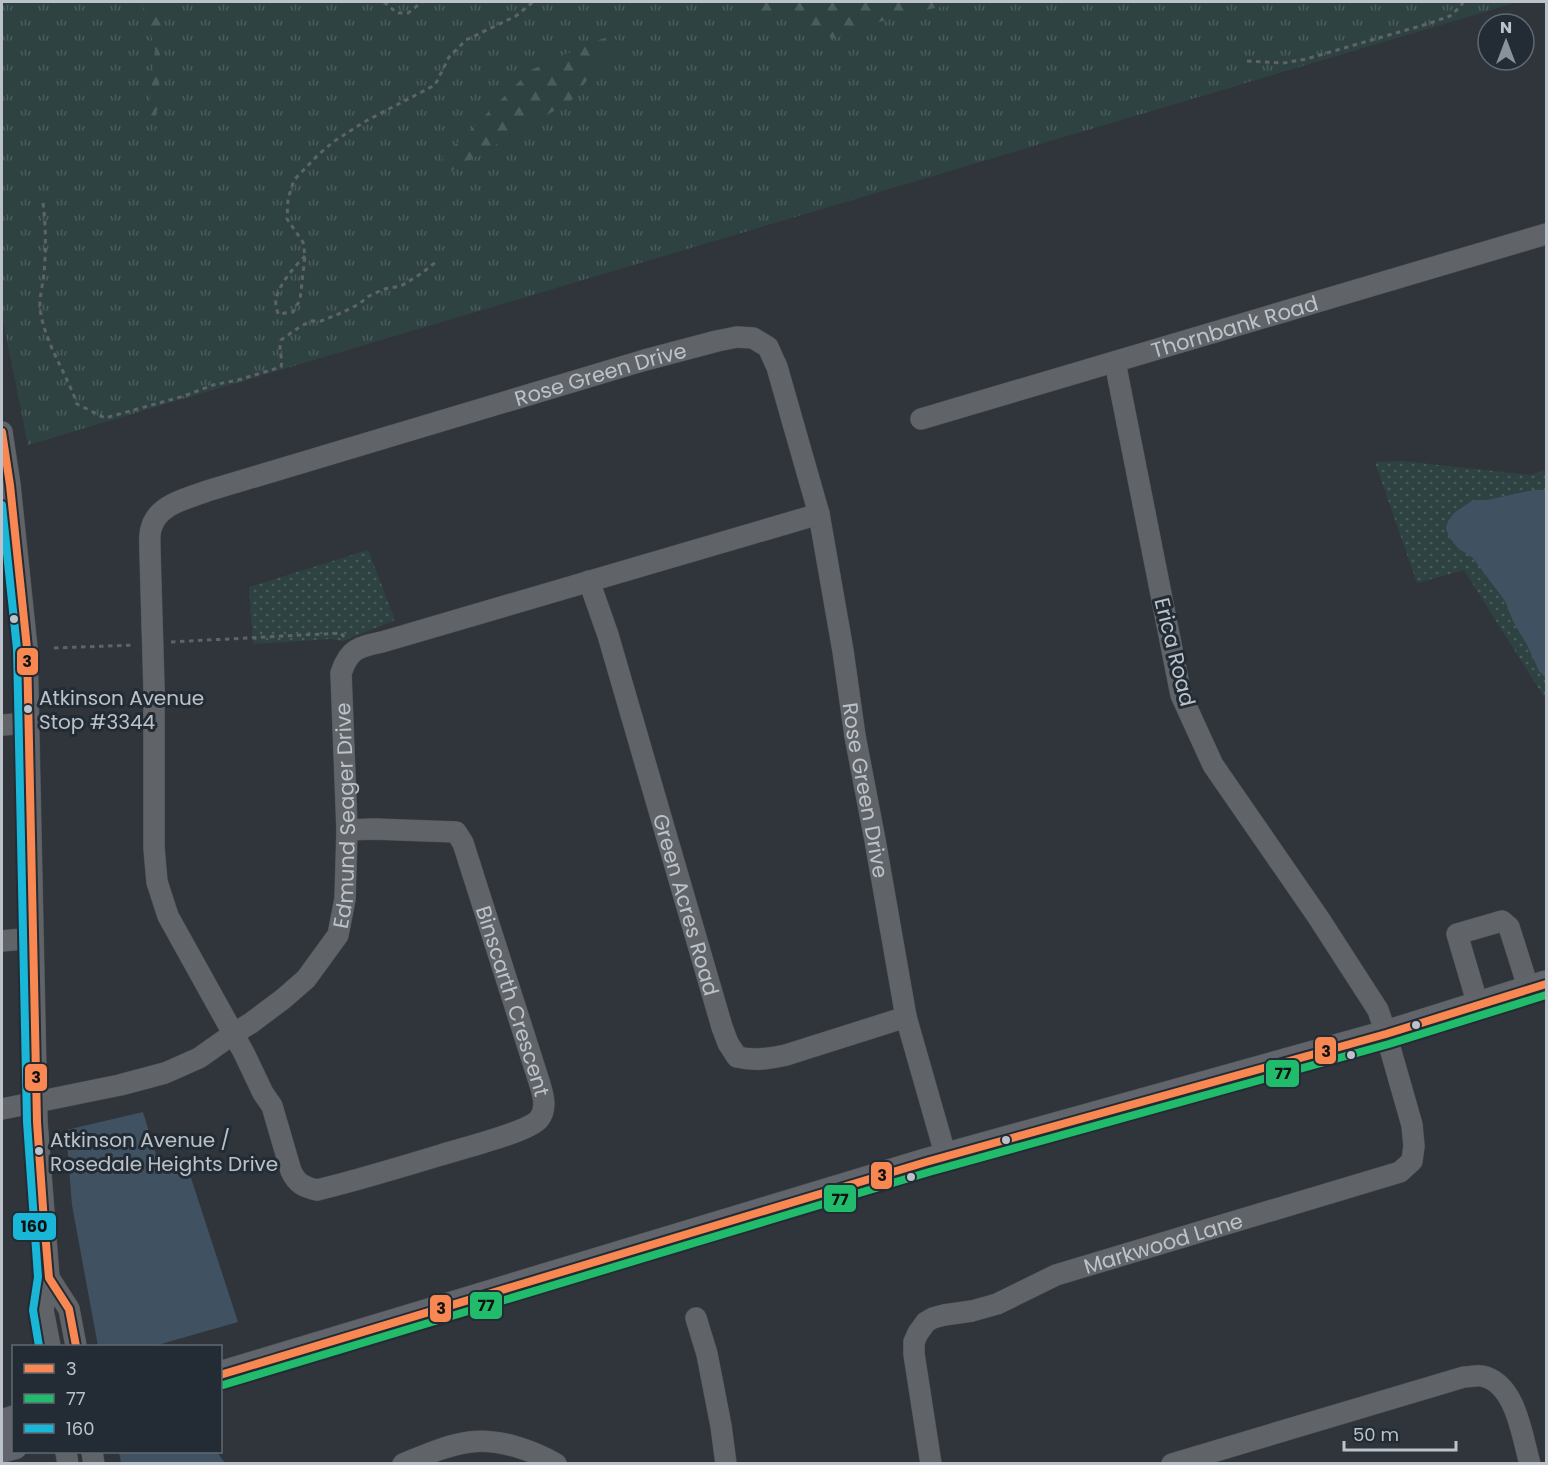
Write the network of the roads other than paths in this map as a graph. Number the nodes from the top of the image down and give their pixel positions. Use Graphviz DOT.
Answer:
graph roads {
  1 [pos="1546,234"];
  2 [pos="1115,362"];
  3 [pos="921,419"];
  4 [pos="2,432"];
  5 [pos="819,513"];
  6 [pos="589,581"];
  7 [pos="30,723"];
  8 [pos="2,725"];
  9 [pos="347,830"];
  10 [pos="33,938"];
  11 [pos="2,941"];
  12 [pos="1538,987"];
  13 [pos="1478,1005"];
  14 [pos="906,1017"];
  15 [pos="233,1034"];
  16 [pos="1386,1034"];
  17 [pos="37,1102"];
  18 [pos="2,1109"];
  19 [pos="946,1157"];
  20 [pos="49,1278"];
  21 [pos="696,1318"];
  22 [pos="50,1345"];
  23 [pos="76,1345"];
  24 [pos="222,1374"];
  25 [pos="403,1464"];
  26 [pos="556,1464"];
  27 [pos="726,1464"];
  28 [pos="931,1464"];
  29 [pos="1172,1464"];
  30 [pos="1530,1464"];
  1 -- 2 [label="street, Thornbank Road"];
  2 -- 3 [label="street, Thornbank Road"];
  2 -- 16 [label="street, Erica Road"];
  4 -- 7 [label="street"];
  5 -- 6 [label="street, Edmund Seager Drive"];
  5 -- 14 [label="street, Rose Green Drive"];
  5 -- 15 [label="street, Rose Green Drive"];
  6 -- 9 [label="street, Edmund Seager Drive"];
  6 -- 14 [label="street, Green Acres Road"];
  7 -- 8 [label="street"];
  7 -- 10 [label="street"];
  9 -- 15 [label="street, Edmund Seager Drive"];
  9 -- 15 [label="street, Binscarth Crescent"];
  10 -- 11 [label="street"];
  10 -- 17 [label="street"];
  12 -- 13 [label="main road"];
  12 -- 13 [label="street"];
  13 -- 16 [label="main road"];
  14 -- 19 [label="street, Rose Green Drive"];
  15 -- 17 [label="street, Edmund Seager Drive"];
  16 -- 19 [label="main road"];
  16 -- 28 [label="street, Markwood Lane"];
  17 -- 18 [label="street, Edmund Seager Drive"];
  17 -- 20 [label="street"];
  19 -- 24 [label="main road"];
  20 -- 22 [label="street"];
  20 -- 23 [label="street"];
  21 -- 27 [label="street"];
  25 -- 26 [label="street"];
  29 -- 30 [label="street"];
}
